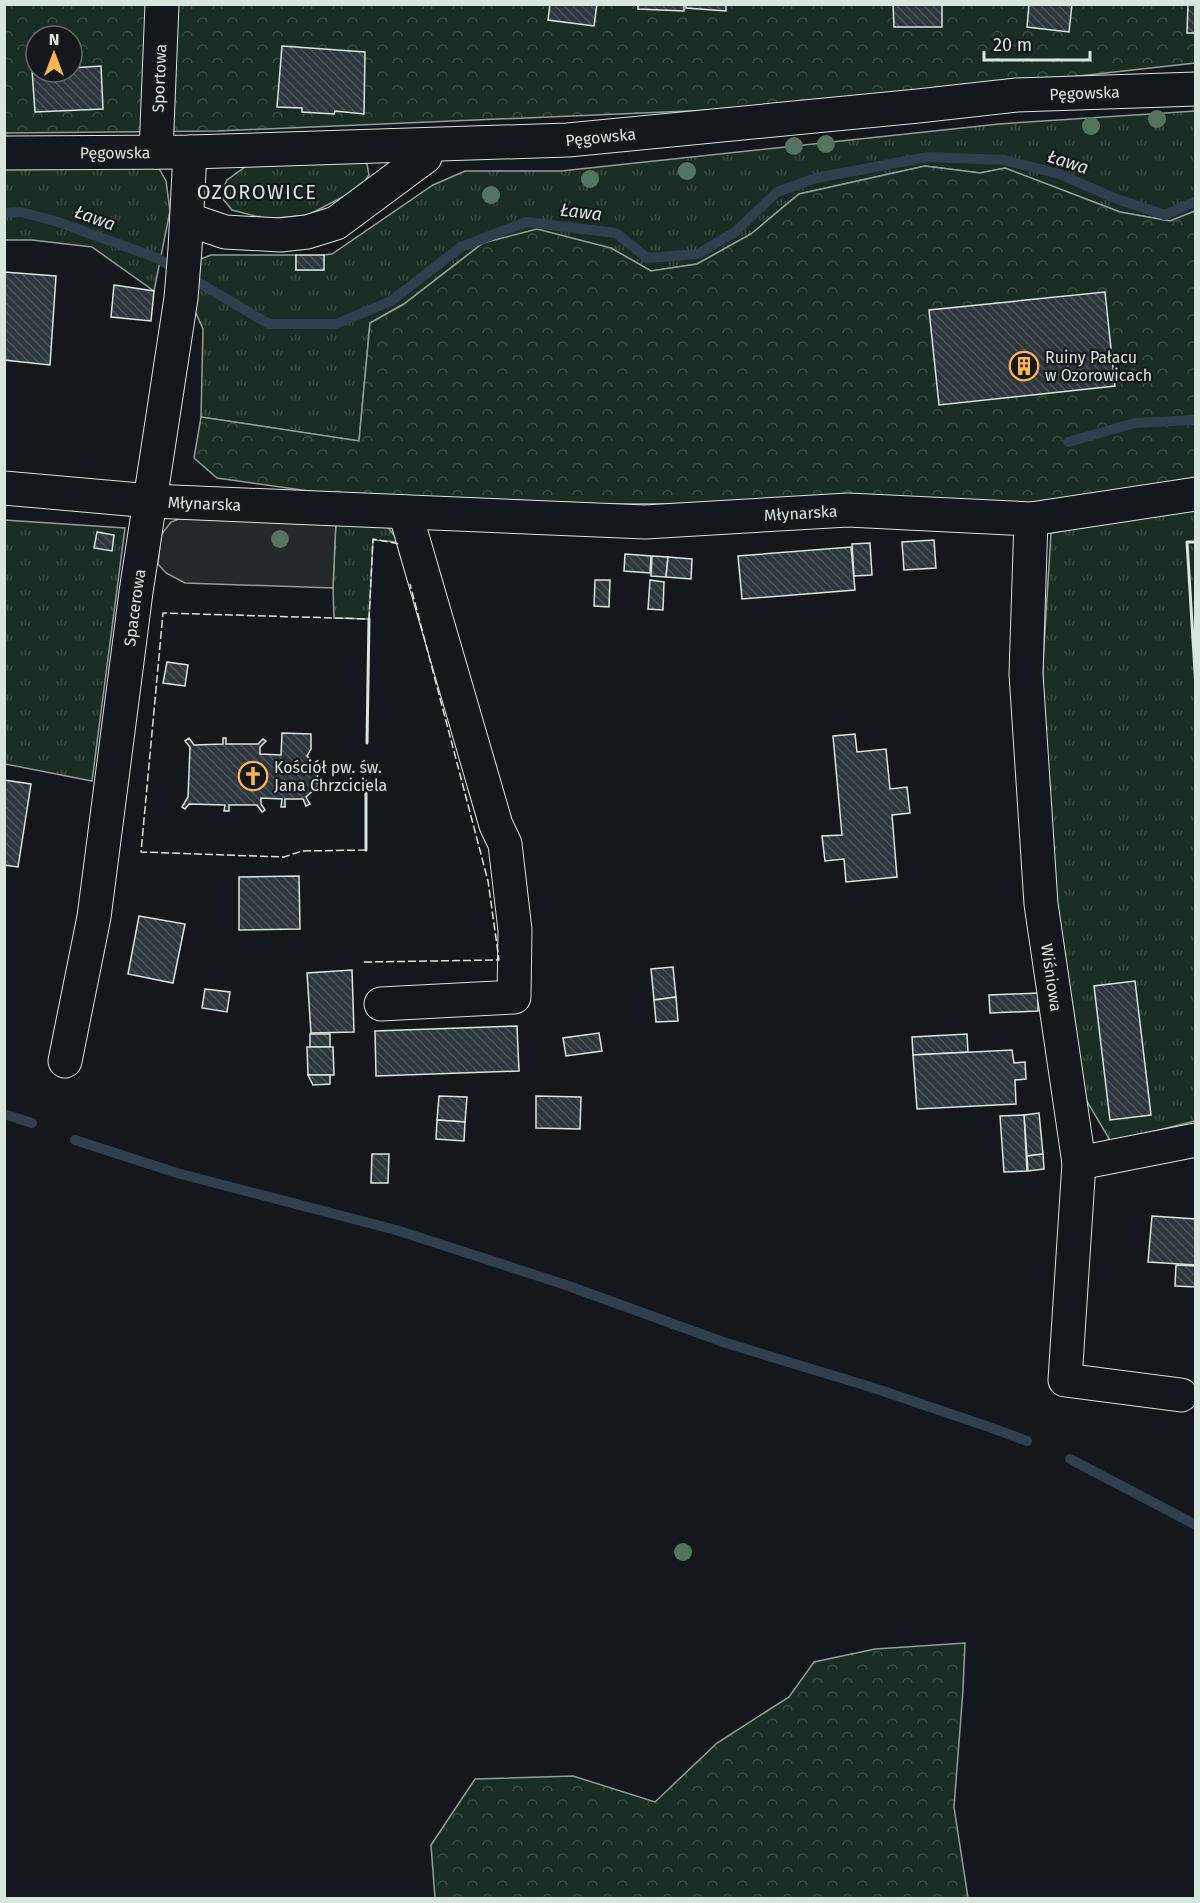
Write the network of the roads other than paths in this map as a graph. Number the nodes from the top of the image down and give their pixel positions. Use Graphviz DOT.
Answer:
graph roads {
  1 [pos="162,4"];
  2 [pos="1196,89"];
  3 [pos="427,145"];
  4 [pos="156,152"];
  5 [pos="190,152"];
  6 [pos="4,153"];
  7 [pos="186,234"];
  8 [pos="4,488"];
  9 [pos="1196,494"];
  10 [pos="151,501"];
  11 [pos="405,512"];
  12 [pos="1031,519"];
  13 [pos="381,1004"];
  14 [pos="64,1061"];
  15 [pos="1196,1140"];
  16 [pos="1079,1163"];
  17 [pos="1181,1395"];
  1 -- 4 [label="street, Sportowa"];
  2 -- 3 [label="street, Pęgowska"];
  3 -- 5 [label="street, Pęgowska"];
  3 -- 7 [label="street"];
  4 -- 5 [label="street, Pęgowska"];
  4 -- 6 [label="street, Pęgowska"];
  5 -- 7 [label="street, Spacerowa"];
  7 -- 10 [label="street, Spacerowa"];
  8 -- 10 [label="street, Młynarska"];
  9 -- 12 [label="street, Młynarska"];
  10 -- 11 [label="street, Młynarska"];
  10 -- 14 [label="street, Spacerowa"];
  11 -- 12 [label="street, Młynarska"];
  11 -- 13 [label="street"];
  12 -- 16 [label="street, Wiśniowa"];
  15 -- 16 [label="street"];
  16 -- 17 [label="street, Wiśniowa"];
}
